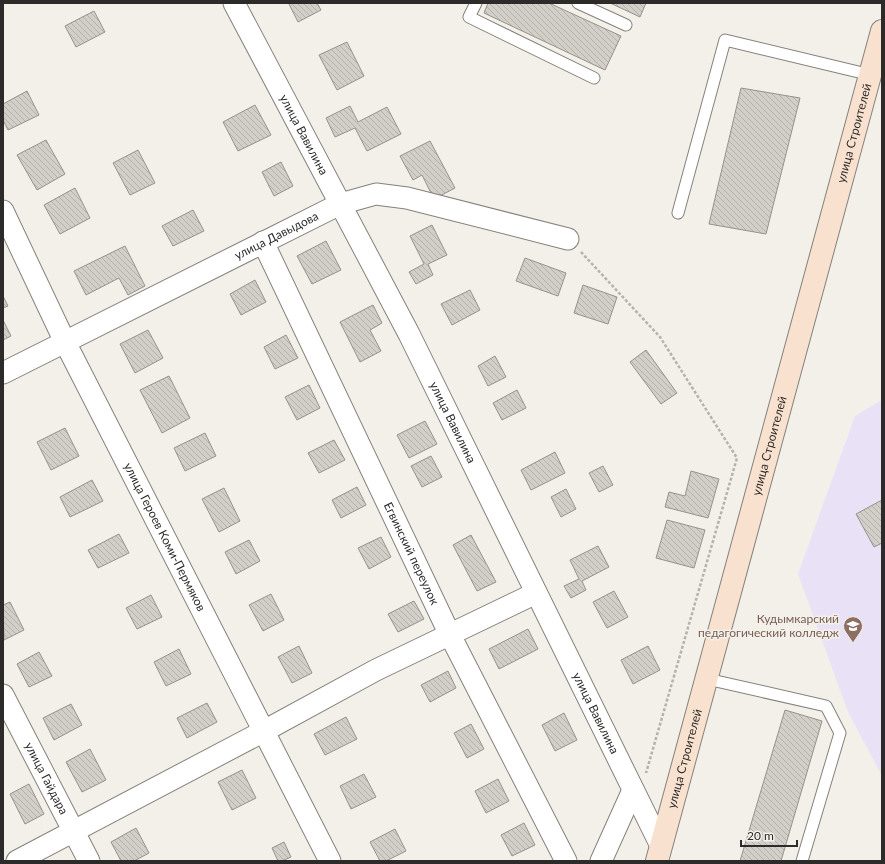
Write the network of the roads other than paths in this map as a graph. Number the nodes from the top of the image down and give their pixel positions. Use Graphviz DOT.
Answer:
graph roads {
  1 [pos="234,3"];
  2 [pos="476,3"];
  3 [pos="578,3"];
  4 [pos="626,25"];
  5 [pos="882,31"];
  6 [pos="876,76"];
  7 [pos="594,78"];
  8 [pos="340,204"];
  9 [pos="3,211"];
  10 [pos="678,214"];
  11 [pos="568,238"];
  12 [pos="263,242"];
  13 [pos="65,342"];
  14 [pos="3,373"];
  15 [pos="536,593"];
  16 [pos="450,635"];
  17 [pos="706,679"];
  18 [pos="3,695"];
  19 [pos="264,731"];
  20 [pos="636,795"];
  21 [pos="73,831"];
  22 [pos="659,854"];
  23 [pos="17,861"];
  24 [pos="89,861"];
  25 [pos="330,861"];
  26 [pos="566,861"];
  27 [pos="601,861"];
  28 [pos="802,861"];
  1 -- 8 [label="street, улица Вавилина"];
  2 -- 7 [label="lane"];
  3 -- 4 [label="lane"];
  5 -- 6 [label="main road, улица Строителей"];
  6 -- 10 [label="lane"];
  6 -- 17 [label="main road, улица Строителей"];
  8 -- 11 [label="street, улица Давыдова"];
  8 -- 12 [label="street, улица Давыдова"];
  8 -- 15 [label="street, улица Вавилина"];
  9 -- 13 [label="street, улица Героев Коми-Пермяков"];
  12 -- 13 [label="street, улица Давыдова"];
  12 -- 16 [label="street, Егвинский переулок"];
  13 -- 14 [label="street, улица Давыдова"];
  13 -- 19 [label="street, улица Героев Коми-Пермяков"];
  15 -- 16 [label="street"];
  15 -- 20 [label="street, улица Вавилина"];
  16 -- 19 [label="street"];
  16 -- 26 [label="street, Егвинский переулок"];
  17 -- 22 [label="main road, улица Строителей"];
  17 -- 28 [label="lane"];
  18 -- 21 [label="street, улица Гайдара"];
  19 -- 21 [label="street"];
  19 -- 25 [label="street, улица Героев Коми-Пермяков"];
  20 -- 22 [label="street, улица Вавилина"];
  20 -- 27 [label="street"];
  21 -- 23 [label="street"];
  21 -- 24 [label="street, улица Гайдара"];
}
